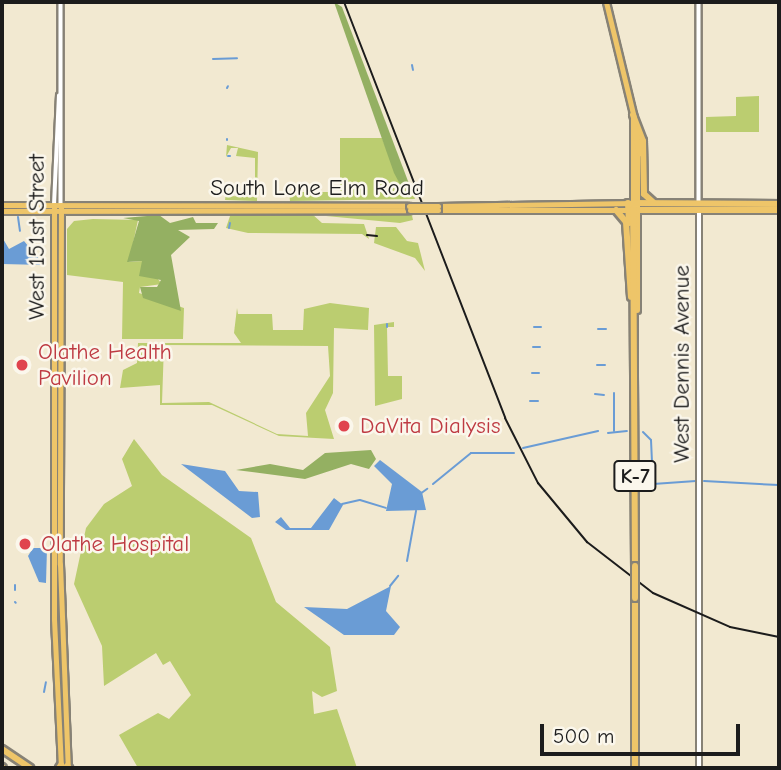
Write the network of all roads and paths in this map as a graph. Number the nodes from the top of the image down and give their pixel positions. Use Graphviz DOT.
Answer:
graph roads {
  1 [pos="61,2"];
  2 [pos="606,2"];
  3 [pos="699,2"];
  4 [pos="634,115"];
  5 [pos="632,123"];
  6 [pos="636,132"];
  7 [pos="633,192"];
  8 [pos="655,203"];
  9 [pos="779,204"];
  10 [pos="2,205"];
  11 [pos="632,206"];
  12 [pos="699,207"];
  13 [pos="57,208"];
  14 [pos="779,210"];
  15 [pos="2,211"];
  16 [pos="633,291"];
  17 [pos="638,300"];
  18 [pos="635,330"];
  19 [pos="2,749"];
  20 [pos="64,767"];
  21 [pos="30,768"];
  22 [pos="635,768"];
  23 [pos="699,768"];
  1 -- 13 [label="street, West 151st Street"];
  2 -- 4 [label="main road"];
  3 -- 12 [label="street, West Dennis Avenue"];
  4 -- 5 [label="main road"];
  4 -- 6 [label="main road"];
  4 -- 8 [label="highway"];
  5 -- 6 [label="highway"];
  5 -- 7 [label="main road"];
  6 -- 11 [label="highway"];
  7 -- 11 [label="main road"];
  7 -- 11 [label="main road"];
  8 -- 11 [label="highway"];
  8 -- 12 [label="highway"];
  9 -- 12 [label="highway"];
  10 -- 13 [label="main road, South Lone Elm Road"];
  11 -- 12 [label="highway"];
  11 -- 13 [label="main road, South Lone Elm Road, bridge"];
  11 -- 16 [label="highway, K-7"];
  11 -- 17 [label="highway, K-7"];
  11 -- 18 [label="highway"];
  12 -- 14 [label="highway"];
  12 -- 23 [label="street, West Dennis Avenue"];
  13 -- 15 [label="main road, South Lone Elm Road"];
  13 -- 20 [label="main road, West 151st Street"];
  16 -- 17 [label="highway"];
  16 -- 18 [label="highway, K-7"];
  17 -- 18 [label="highway, K-7"];
  18 -- 22 [label="highway, K-7, bridge"];
  19 -- 21 [label="highway"];
}
